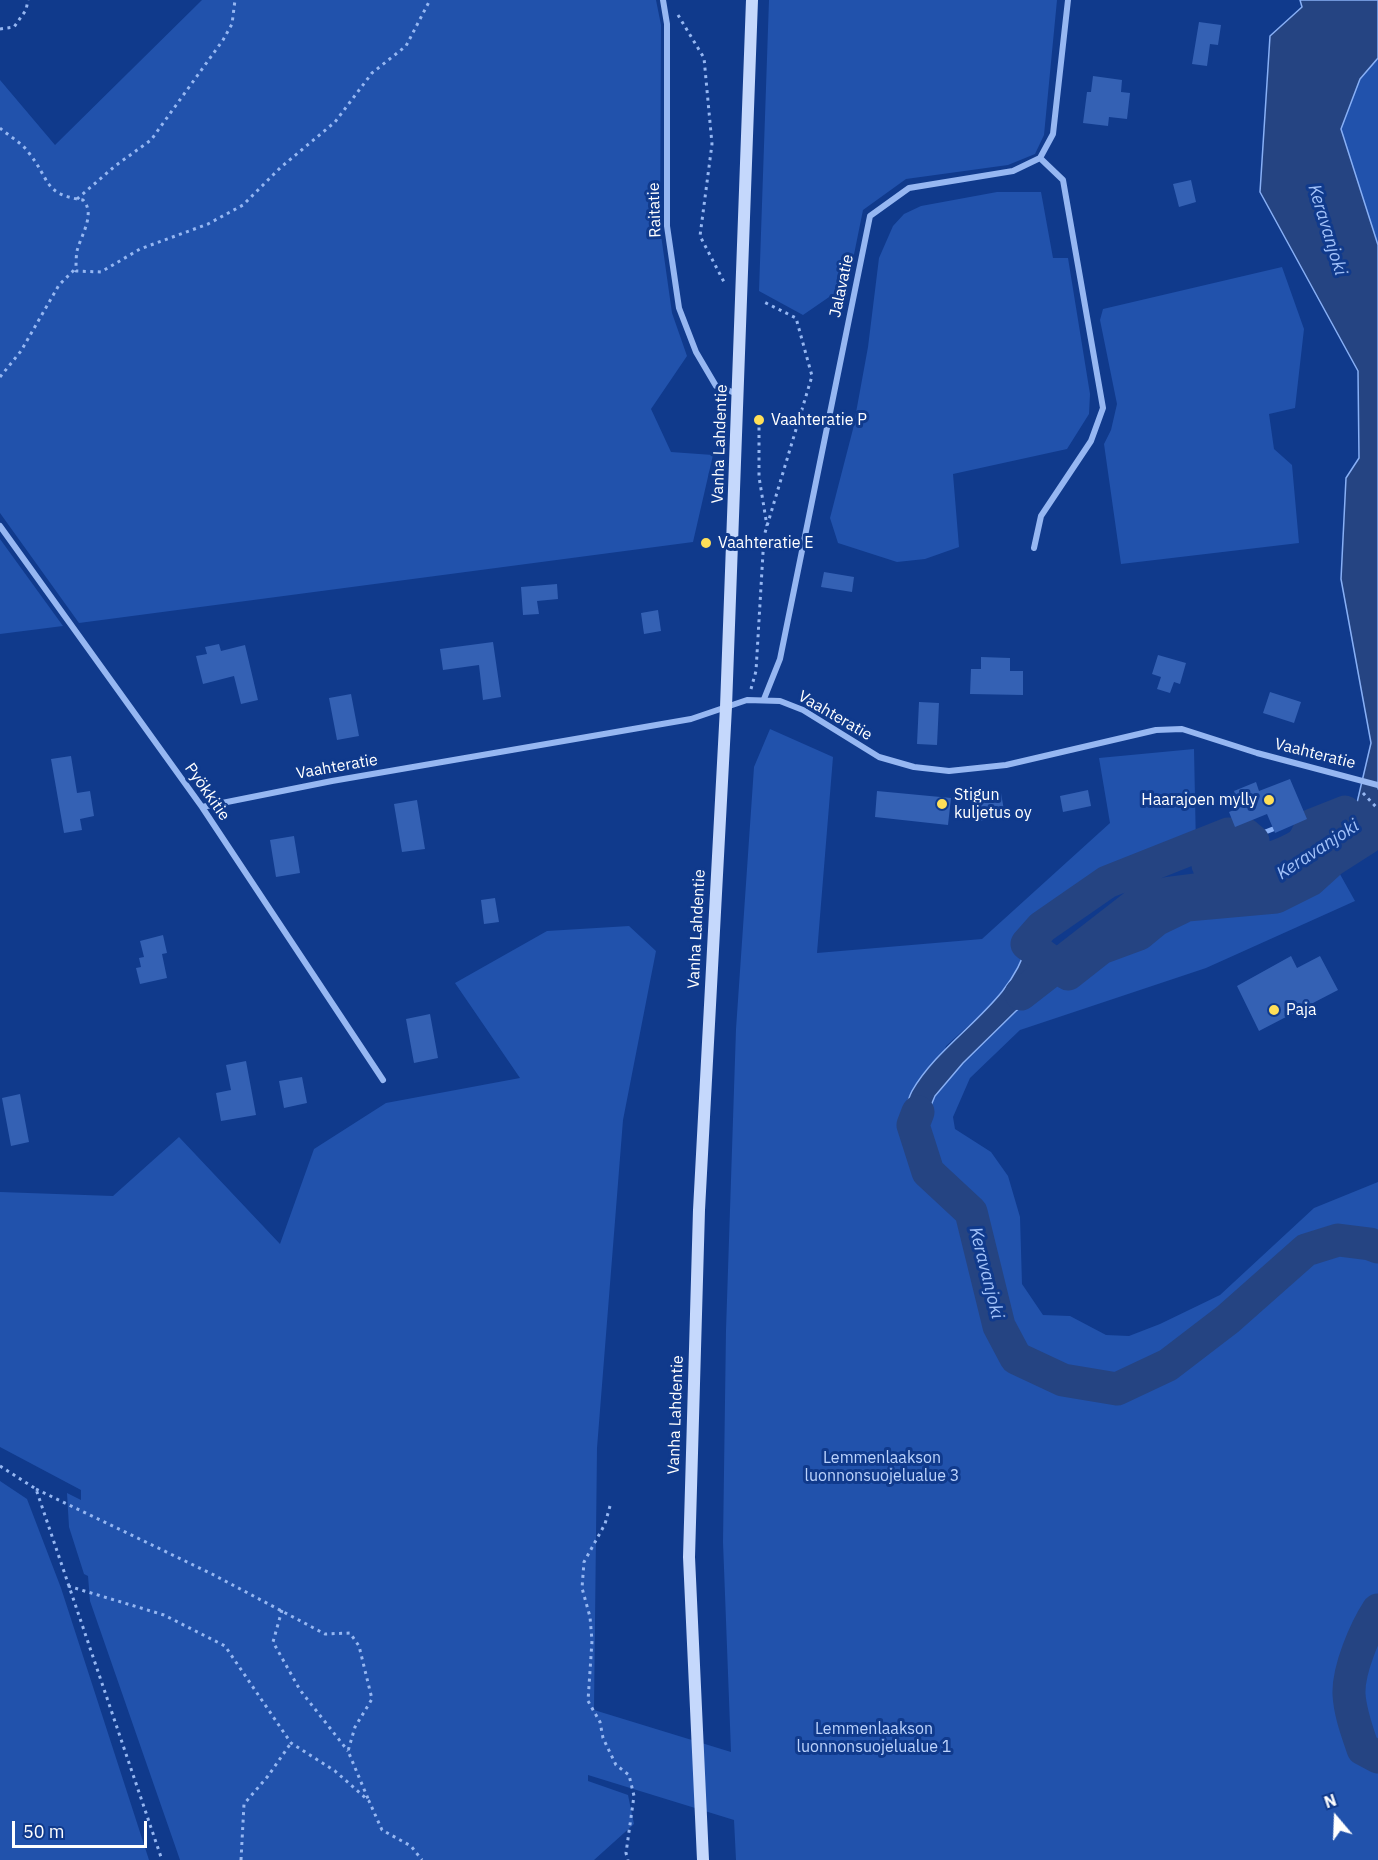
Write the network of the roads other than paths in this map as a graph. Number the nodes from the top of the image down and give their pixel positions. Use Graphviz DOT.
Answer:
graph roads {
  1 [pos="663,0"];
  2 [pos="752,0"];
  3 [pos="1068,0"];
  4 [pos="1040,158"];
  5 [pos="739,394"];
  6 [pos="0,526"];
  7 [pos="1034,548"];
  8 [pos="764,699"];
  9 [pos="726,707"];
  10 [pos="1378,785"];
  11 [pos="202,807"];
  12 [pos="382,1080"];
  13 [pos="703,1860"];
  1 -- 5 [label="street, Raitatie"];
  2 -- 5 [label="main road, Vanha Lahdentie"];
  3 -- 4 [label="street"];
  4 -- 7 [label="street"];
  4 -- 8 [label="street, Jalavatie"];
  5 -- 9 [label="main road, Vanha Lahdentie"];
  6 -- 11 [label="street, Pyökkitie"];
  8 -- 9 [label="street, Vaahteratie"];
  8 -- 10 [label="street, Vaahteratie"];
  9 -- 11 [label="street, Vaahteratie"];
  9 -- 13 [label="main road, Vanha Lahdentie"];
  11 -- 12 [label="street, Pyökkitie"];
}
